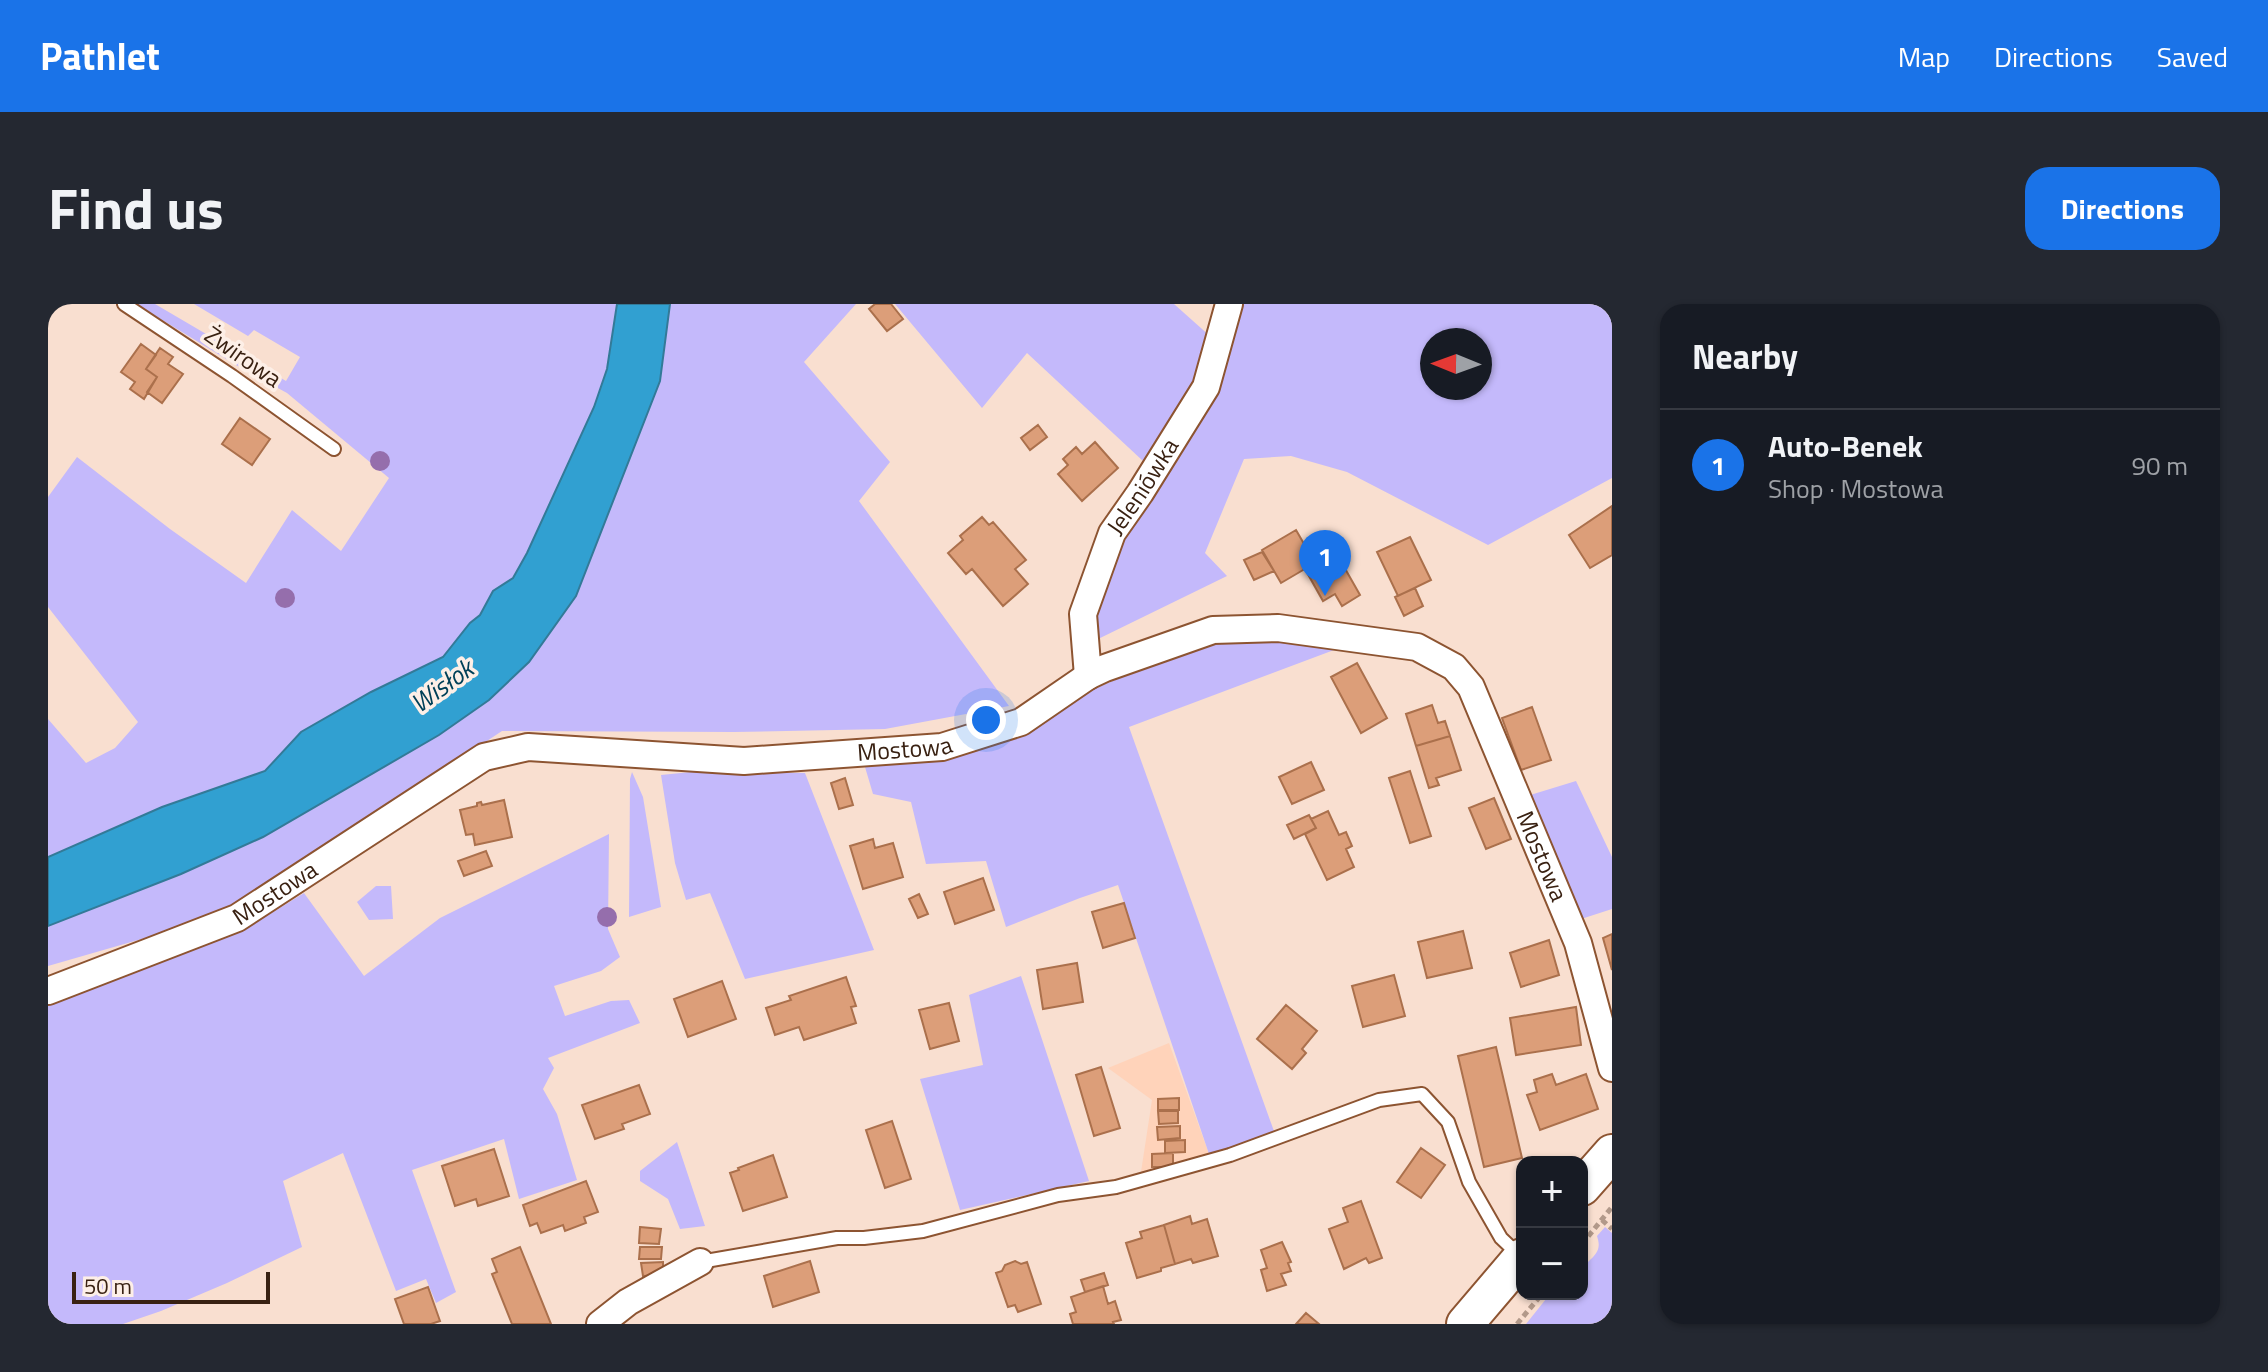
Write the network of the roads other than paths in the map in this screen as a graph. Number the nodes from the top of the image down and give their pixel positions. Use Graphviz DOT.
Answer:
graph roads {
  1 [pos="124,304"];
  2 [pos="1229,304"];
  3 [pos="334,449"];
  4 [pos="1088,676"];
  5 [pos="48,991"];
  6 [pos="1612,1068"];
  7 [pos="1612,1153"];
  8 [pos="1588,1180"];
  9 [pos="1516,1252"];
  10 [pos="700,1262"];
  11 [pos="1516,1264"];
  12 [pos="600,1324"];
  13 [pos="1465,1324"];
  1 -- 3 [label="lane, Żwirowa"];
  2 -- 4 [label="street, Jeleniówka"];
  4 -- 5 [label="street, Mostowa"];
  4 -- 6 [label="street, Mostowa"];
  7 -- 8 [label="main road"];
  9 -- 10 [label="lane"];
  10 -- 12 [label="street"];
  11 -- 13 [label="main road"];
}
